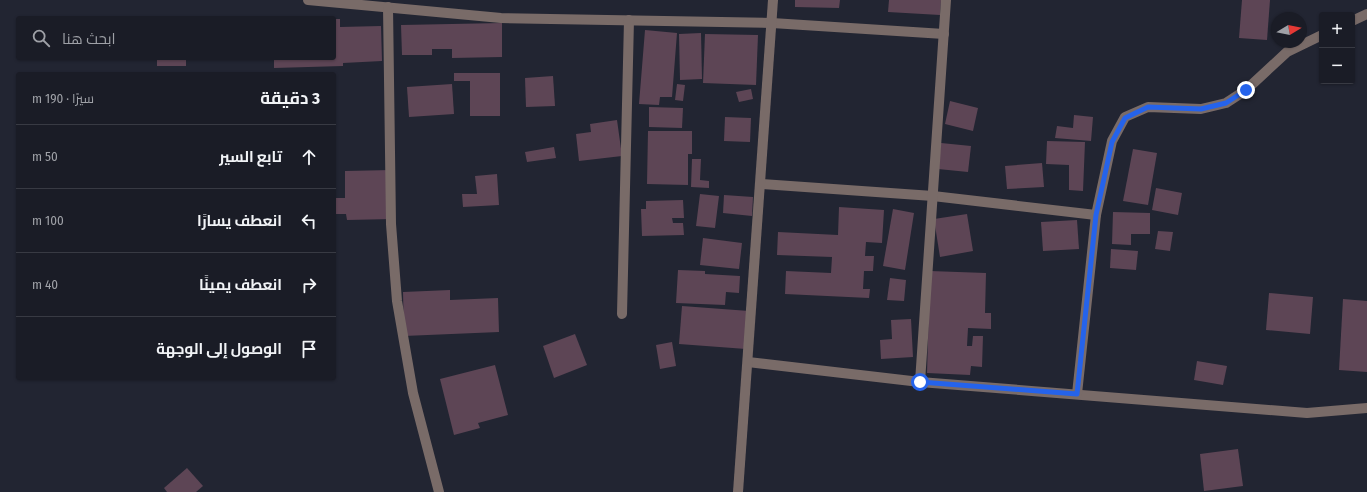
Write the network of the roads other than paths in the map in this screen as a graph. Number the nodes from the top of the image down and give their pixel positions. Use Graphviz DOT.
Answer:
graph roads {
  1 [pos="308,0"];
  2 [pos="774,0"];
  3 [pos="946,0"];
  4 [pos="388,7"];
  5 [pos="1367,14"];
  6 [pos="629,20"];
  7 [pos="1355,20"];
  8 [pos="772,23"];
  9 [pos="944,34"];
  10 [pos="1319,36"];
  11 [pos="761,184"];
  12 [pos="933,196"];
  13 [pos="1096,215"];
  14 [pos="622,314"];
  15 [pos="748,362"];
  16 [pos="920,382"];
  17 [pos="1077,394"];
  18 [pos="1367,408"];
  19 [pos="439,492"];
  20 [pos="738,492"];
  1 -- 4 [label="street"];
  2 -- 8 [label="street"];
  3 -- 9 [label="street"];
  4 -- 6 [label="street"];
  4 -- 19 [label="street"];
  5 -- 7 [label="street"];
  6 -- 8 [label="street"];
  6 -- 14 [label="street"];
  8 -- 9 [label="street"];
  8 -- 11 [label="street"];
  9 -- 12 [label="street"];
  10 -- 13 [label="street"];
  11 -- 12 [label="street"];
  11 -- 15 [label="street"];
  12 -- 13 [label="street"];
  12 -- 16 [label="street"];
  13 -- 17 [label="street"];
  15 -- 16 [label="street"];
  15 -- 20 [label="street"];
  16 -- 17 [label="street"];
  17 -- 18 [label="street"];
}
